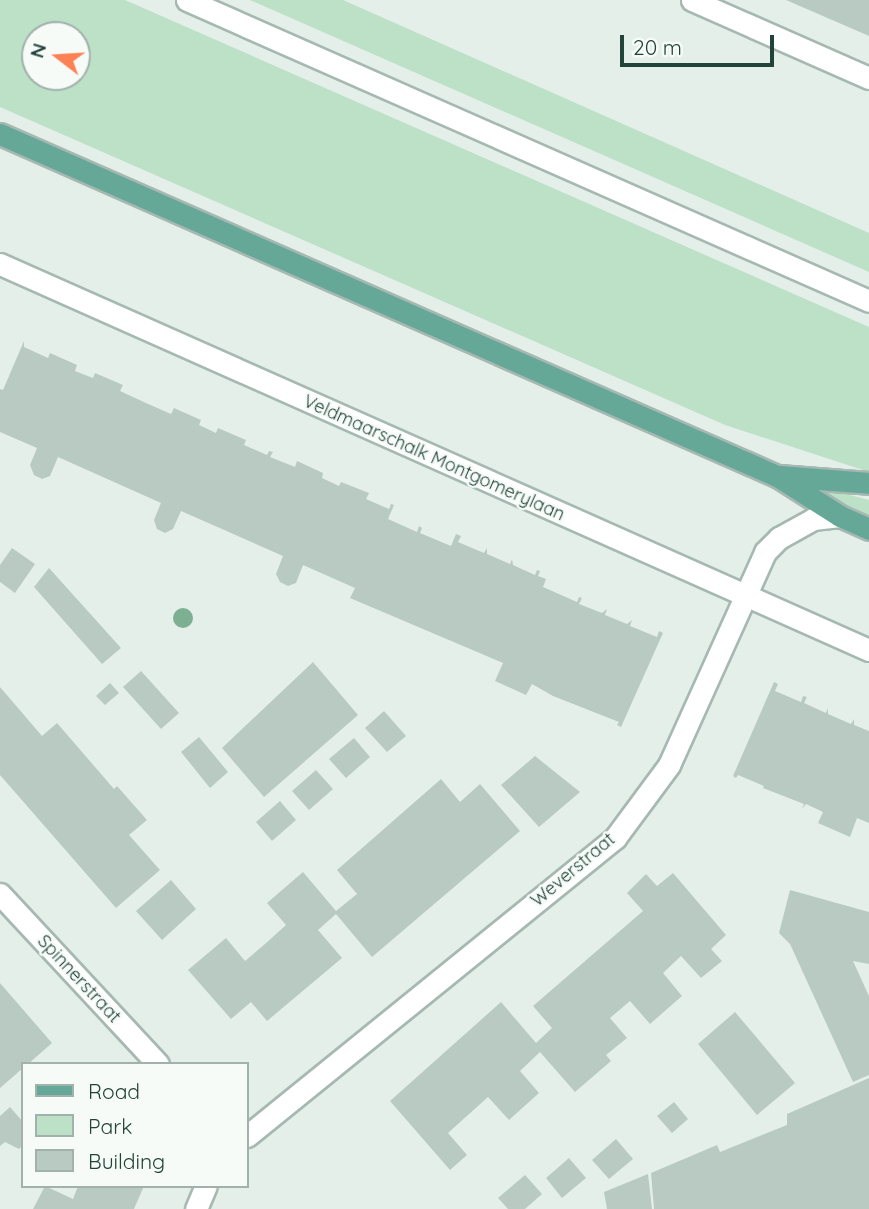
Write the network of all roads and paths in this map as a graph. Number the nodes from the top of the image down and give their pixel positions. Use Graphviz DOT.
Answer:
graph roads {
  1 [pos="187,0"];
  2 [pos="692,0"];
  3 [pos="869,78"];
  4 [pos="0,134"];
  5 [pos="0,264"];
  6 [pos="869,301"];
  7 [pos="777,476"];
  8 [pos="869,483"];
  9 [pos="840,516"];
  10 [pos="869,529"];
  11 [pos="746,597"];
  12 [pos="869,650"];
  13 [pos="0,894"];
  14 [pos="156,1062"];
  15 [pos="248,1135"];
  16 [pos="205,1188"];
  17 [pos="196,1209"];
  1 -- 6 [label="street"];
  2 -- 3 [label="street"];
  4 -- 7 [label="main road"];
  5 -- 11 [label="street, Veldmaarschalk Montgomerylaan"];
  7 -- 8 [label="main road"];
  7 -- 9 [label="main road"];
  9 -- 10 [label="main road"];
  9 -- 11 [label="street, Weverstraat"];
  11 -- 12 [label="street, Veldmaarschalk Montgomerylaan"];
  11 -- 15 [label="street, Weverstraat"];
  13 -- 14 [label="street, Spinnerstraat"];
  16 -- 17 [label="street"];
}
